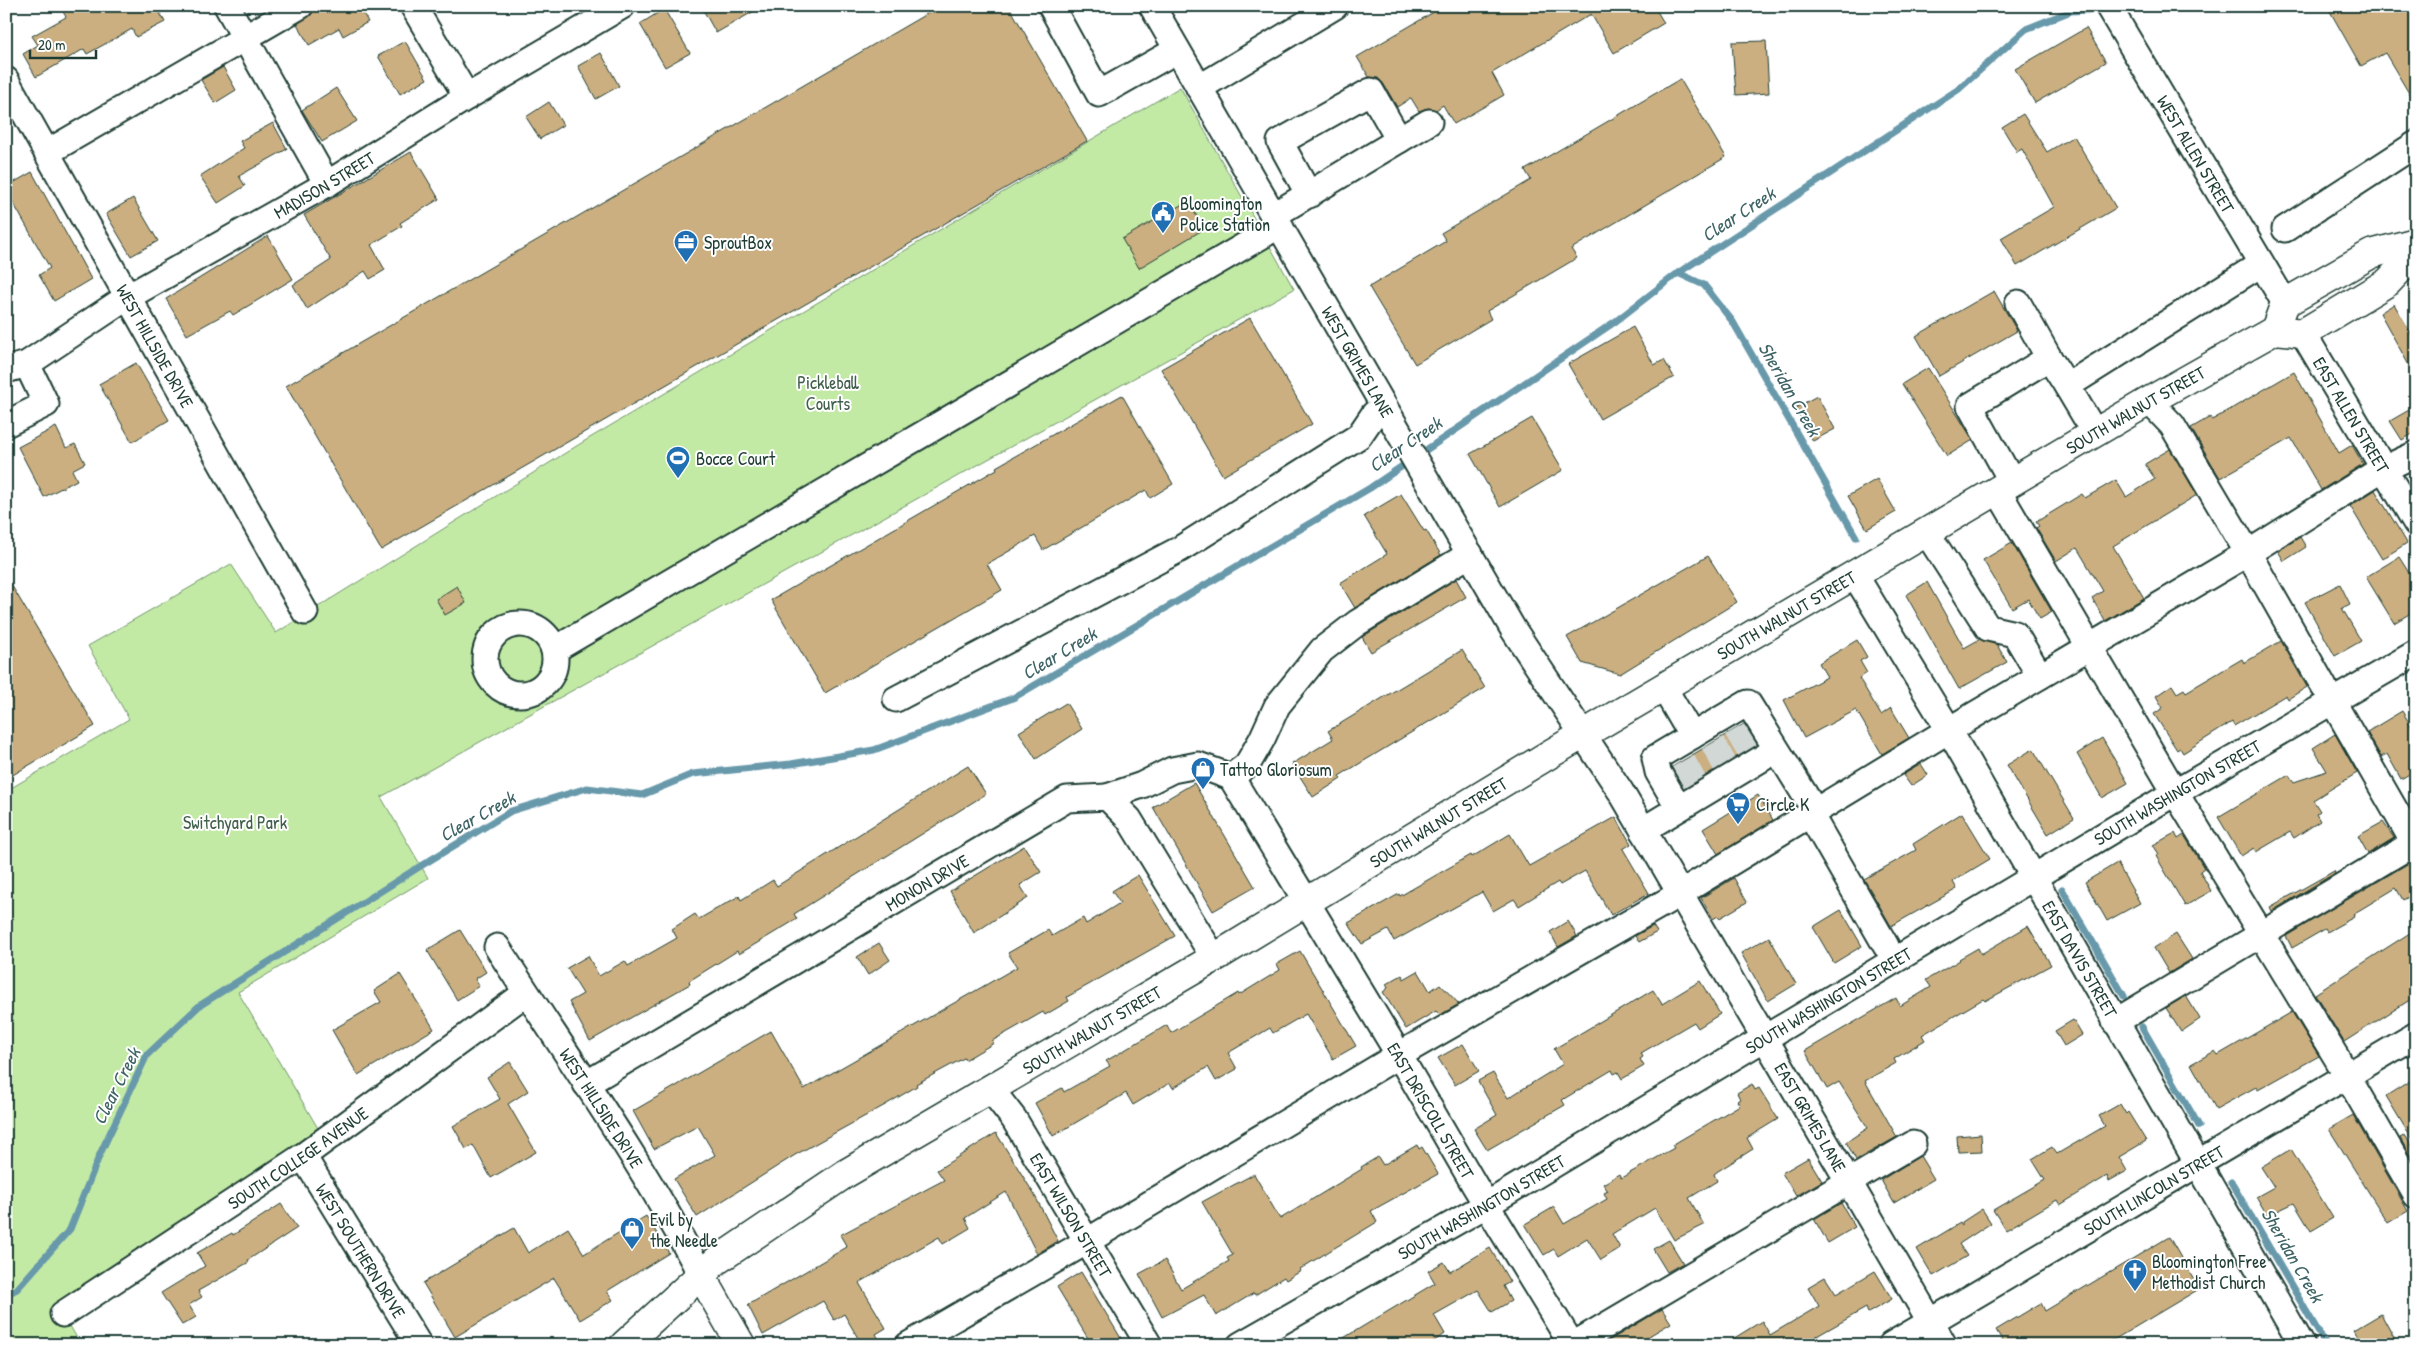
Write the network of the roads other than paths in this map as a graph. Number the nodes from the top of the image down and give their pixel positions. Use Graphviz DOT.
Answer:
graph roads {
  1 [pos="227,6"];
  2 [pos="300,6"];
  3 [pos="414,6"];
  4 [pos="1051,6"];
  5 [pos="1152,6"];
  6 [pos="1335,6"];
  7 [pos="2108,6"];
  8 [pos="609,9"];
  9 [pos="245,38"];
  10 [pos="1177,50"];
  11 [pos="6,80"];
  12 [pos="1199,88"];
  13 [pos="467,97"];
  14 [pos="1429,122"];
  15 [pos="1399,140"];
  16 [pos="2416,144"];
  17 [pos="48,152"];
  18 [pos="327,184"];
  19 [pos="1309,194"];
  20 [pos="1277,220"];
  21 [pos="2285,229"];
  22 [pos="2416,242"];
  23 [pos="2416,252"];
  24 [pos="2261,264"];
  25 [pos="126,298"];
  26 [pos="2018,303"];
  27 [pos="2285,303"];
  28 [pos="2275,330"];
  29 [pos="2303,333"];
  30 [pos="2049,358"];
  31 [pos="16,367"];
  32 [pos="2067,386"];
  33 [pos="2149,401"];
  34 [pos="1384,406"];
  35 [pos="6,424"];
  36 [pos="2095,433"];
  37 [pos="2416,454"];
  38 [pos="2384,470"];
  39 [pos="2005,486"];
  40 [pos="2416,523"];
  41 [pos="1927,533"];
  42 [pos="2248,553"];
  43 [pos="1470,554"];
  44 [pos="1855,575"];
  45 [pos="305,612"];
  46 [pos="2087,641"];
  47 [pos="554,650"];
  48 [pos="2416,653"];
  49 [pos="2037,670"];
  50 [pos="1664,688"];
  51 [pos="2328,695"];
  52 [pos="896,700"];
  53 [pos="1946,725"];
  54 [pos="1583,736"];
  55 [pos="1694,743"];
  56 [pos="1760,755"];
  57 [pos="1232,777"];
  58 [pos="2176,792"];
  59 [pos="1106,797"];
  60 [pos="1679,808"];
  61 [pos="1805,817"];
  62 [pos="1643,830"];
  63 [pos="2415,844"];
  64 [pos="2032,878"];
  65 [pos="1680,893"];
  66 [pos="1306,901"];
  67 [pos="2262,934"];
  68 [pos="1886,946"];
  69 [pos="497,947"];
  70 [pos="1214,958"];
  71 [pos="526,993"];
  72 [pos="2116,1022"];
  73 [pos="2416,1035"];
  74 [pos="1765,1040"];
  75 [pos="1399,1055"];
  76 [pos="2348,1077"];
  77 [pos="586,1084"];
  78 [pos="990,1088"];
  79 [pos="1914,1144"];
  80 [pos="303,1156"];
  81 [pos="2197,1164"];
  82 [pos="1848,1182"];
  83 [pos="2416,1196"];
  84 [pos="1486,1205"];
  85 [pos="1088,1240"];
  86 [pos="701,1275"];
  87 [pos="63,1314"];
  88 [pos="1930,1322"];
  89 [pos="419,1345"];
  90 [pos="624,1345"];
  91 [pos="741,1345"];
  92 [pos="908,1345"];
  93 [pos="1148,1345"];
  94 [pos="1240,1345"];
  95 [pos="1572,1345"];
  96 [pos="1891,1345"];
  97 [pos="1944,1345"];
  98 [pos="2302,1345"];
  1 -- 9 [label="street"];
  2 -- 9 [label="street"];
  3 -- 13 [label="street"];
  4 -- 10 [label="street"];
  5 -- 10 [label="street, WEST GRIMES LANE"];
  6 -- 12 [label="street"];
  7 -- 24 [label="street, WEST ALLEN STREET"];
  8 -- 13 [label="street, MADISON STREET"];
  9 -- 17 [label="street"];
  9 -- 18 [label="street"];
  10 -- 12 [label="street, WEST GRIMES LANE"];
  11 -- 17 [label="street, WEST HILLSIDE DRIVE"];
  12 -- 20 [label="street, WEST GRIMES LANE"];
  13 -- 18 [label="street, MADISON STREET"];
  14 -- 15 [label="street"];
  15 -- 19 [label="street"];
  15 -- 19 [label="street"];
  16 -- 21 [label="street"];
  17 -- 25 [label="street, WEST HILLSIDE DRIVE"];
  18 -- 25 [label="street, MADISON STREET"];
  19 -- 20 [label="street"];
  20 -- 34 [label="street, WEST GRIMES LANE"];
  20 -- 47 [label="street"];
  22 -- 27 [label="main road"];
  23 -- 29 [label="main road"];
  24 -- 27 [label="street, WEST ALLEN STREET"];
  24 -- 32 [label="street"];
  25 -- 31 [label="street, MADISON STREET"];
  25 -- 45 [label="street, WEST HILLSIDE DRIVE"];
  26 -- 30 [label="street"];
  27 -- 28 [label="main road"];
  28 -- 29 [label="main road"];
  28 -- 33 [label="main road, SOUTH WALNUT STREET"];
  29 -- 38 [label="street, EAST ALLEN STREET"];
  30 -- 32 [label="street"];
  30 -- 39 [label="street"];
  31 -- 35 [label="street"];
  32 -- 36 [label="street"];
  33 -- 36 [label="main road, SOUTH WALNUT STREET"];
  33 -- 42 [label="street"];
  34 -- 43 [label="street, WEST GRIMES LANE"];
  34 -- 52 [label="street"];
  36 -- 39 [label="main road, SOUTH WALNUT STREET"];
  37 -- 38 [label="street"];
  38 -- 40 [label="street, EAST ALLEN STREET"];
  38 -- 42 [label="street"];
  39 -- 41 [label="main road, SOUTH WALNUT STREET"];
  39 -- 46 [label="street"];
  41 -- 44 [label="main road, SOUTH WALNUT STREET"];
  41 -- 49 [label="street"];
  42 -- 46 [label="street"];
  42 -- 51 [label="street"];
  43 -- 54 [label="street, WEST GRIMES LANE"];
  43 -- 57 [label="street"];
  44 -- 50 [label="main road, SOUTH WALNUT STREET"];
  44 -- 53 [label="street, EAST DAVIS STREET"];
  46 -- 49 [label="street"];
  46 -- 58 [label="street"];
  48 -- 51 [label="street, SOUTH WASHINGTON STREET"];
  49 -- 53 [label="street"];
  50 -- 54 [label="main road, SOUTH WALNUT STREET"];
  50 -- 55 [label="street"];
  51 -- 58 [label="street, SOUTH WASHINGTON STREET"];
  51 -- 63 [label="street"];
  53 -- 61 [label="street"];
  53 -- 64 [label="street, EAST DAVIS STREET"];
  54 -- 62 [label="street, EAST GRIMES LANE"];
  54 -- 66 [label="main road, SOUTH WALNUT STREET"];
  55 -- 56 [label="street"];
  55 -- 60 [label="street"];
  56 -- 60 [label="street"];
  56 -- 61 [label="street"];
  57 -- 59 [label="street, MONON DRIVE"];
  57 -- 66 [label="street, EAST DRISCOLL STREET"];
  58 -- 64 [label="street, SOUTH WASHINGTON STREET"];
  58 -- 67 [label="street"];
  59 -- 70 [label="street"];
  59 -- 77 [label="street, MONON DRIVE"];
  60 -- 62 [label="street"];
  61 -- 65 [label="street"];
  61 -- 68 [label="street"];
  62 -- 65 [label="street, EAST GRIMES LANE"];
  63 -- 67 [label="street"];
  64 -- 72 [label="street, EAST DAVIS STREET"];
  64 -- 74 [label="street, SOUTH WASHINGTON STREET"];
  65 -- 74 [label="street, EAST GRIMES LANE"];
  65 -- 75 [label="street"];
  66 -- 70 [label="main road, SOUTH WALNUT STREET"];
  66 -- 75 [label="street, EAST DRISCOLL STREET"];
  67 -- 72 [label="street"];
  67 -- 76 [label="street"];
  69 -- 71 [label="street, WEST HILLSIDE DRIVE"];
  70 -- 78 [label="main road, SOUTH WALNUT STREET"];
  71 -- 77 [label="street, WEST HILLSIDE DRIVE"];
  71 -- 80 [label="street, SOUTH COLLEGE AVENUE"];
  72 -- 81 [label="street, EAST DAVIS STREET"];
  73 -- 76 [label="street, SOUTH LINCOLN STREET"];
  74 -- 82 [label="street, EAST GRIMES LANE"];
  74 -- 84 [label="street, SOUTH WASHINGTON STREET"];
  75 -- 84 [label="street, EAST DRISCOLL STREET"];
  75 -- 85 [label="street"];
  76 -- 81 [label="street, SOUTH LINCOLN STREET"];
  76 -- 83 [label="street"];
  77 -- 86 [label="street, WEST HILLSIDE DRIVE"];
  78 -- 85 [label="street, EAST WILSON STREET"];
  78 -- 86 [label="main road, SOUTH WALNUT STREET"];
  79 -- 82 [label="street"];
  80 -- 87 [label="street, SOUTH COLLEGE AVENUE"];
  80 -- 89 [label="street, WEST SOUTHERN DRIVE"];
  81 -- 88 [label="street, SOUTH LINCOLN STREET"];
  81 -- 98 [label="street, EAST DAVIS STREET"];
  82 -- 88 [label="street, EAST GRIMES LANE"];
  82 -- 95 [label="street"];
  84 -- 94 [label="street, SOUTH WASHINGTON STREET"];
  84 -- 95 [label="street, EAST DRISCOLL STREET"];
  85 -- 92 [label="street"];
  85 -- 93 [label="street, EAST WILSON STREET"];
  86 -- 90 [label="main road, SOUTH WALNUT STREET"];
  86 -- 91 [label="main road"];
  88 -- 96 [label="street, SOUTH LINCOLN STREET"];
  88 -- 97 [label="street, EAST GRIMES LANE"];
}
